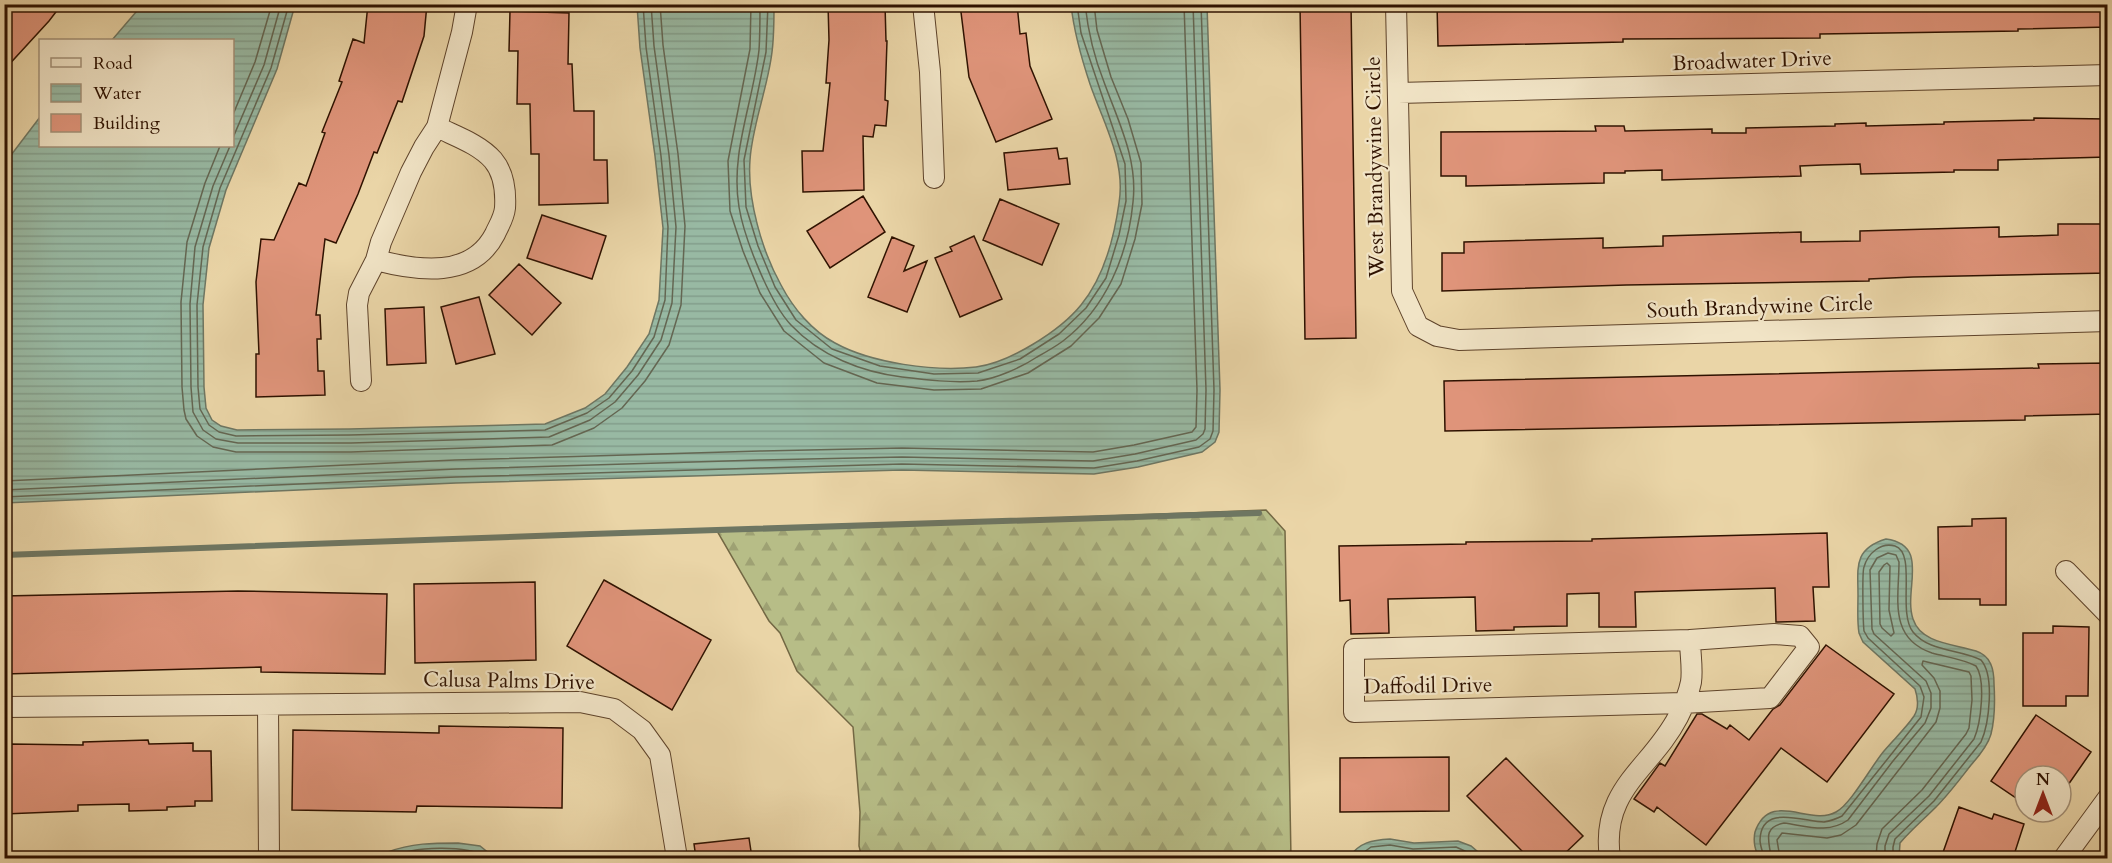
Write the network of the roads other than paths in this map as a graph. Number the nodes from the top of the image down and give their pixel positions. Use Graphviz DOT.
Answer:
graph roads {
  1 [pos="466,4"];
  2 [pos="923,4"];
  3 [pos="1396,4"];
  4 [pos="2108,75"];
  5 [pos="1398,93"];
  6 [pos="437,127"];
  7 [pos="934,178"];
  8 [pos="376,260"];
  9 [pos="2108,321"];
  10 [pos="1418,326"];
  11 [pos="362,381"];
  12 [pos="2066,571"];
  13 [pos="2108,614"];
  14 [pos="1690,640"];
  15 [pos="1683,703"];
  16 [pos="268,705"];
  17 [pos="4,707"];
  18 [pos="2108,798"];
  19 [pos="269,858"];
  20 [pos="677,858"];
  21 [pos="1610,858"];
  22 [pos="2064,858"];
  1 -- 6 [label="street"];
  2 -- 7 [label="street"];
  3 -- 5 [label="street, West Brandywine Circle"];
  4 -- 5 [label="street, Broadwater Drive"];
  5 -- 10 [label="street, West Brandywine Circle"];
  6 -- 8 [label="street"];
  6 -- 8 [label="street"];
  8 -- 11 [label="street"];
  9 -- 10 [label="street, South Brandywine Circle"];
  12 -- 13 [label="street"];
  14 -- 15 [label="street"];
  14 -- 15 [label="street, Daffodil Drive"];
  14 -- 15 [label="street, Daffodil Drive"];
  15 -- 21 [label="street"];
  16 -- 17 [label="street, Calusa Palms Drive"];
  16 -- 19 [label="street"];
  16 -- 20 [label="street, Calusa Palms Drive"];
  18 -- 22 [label="street"];
}
